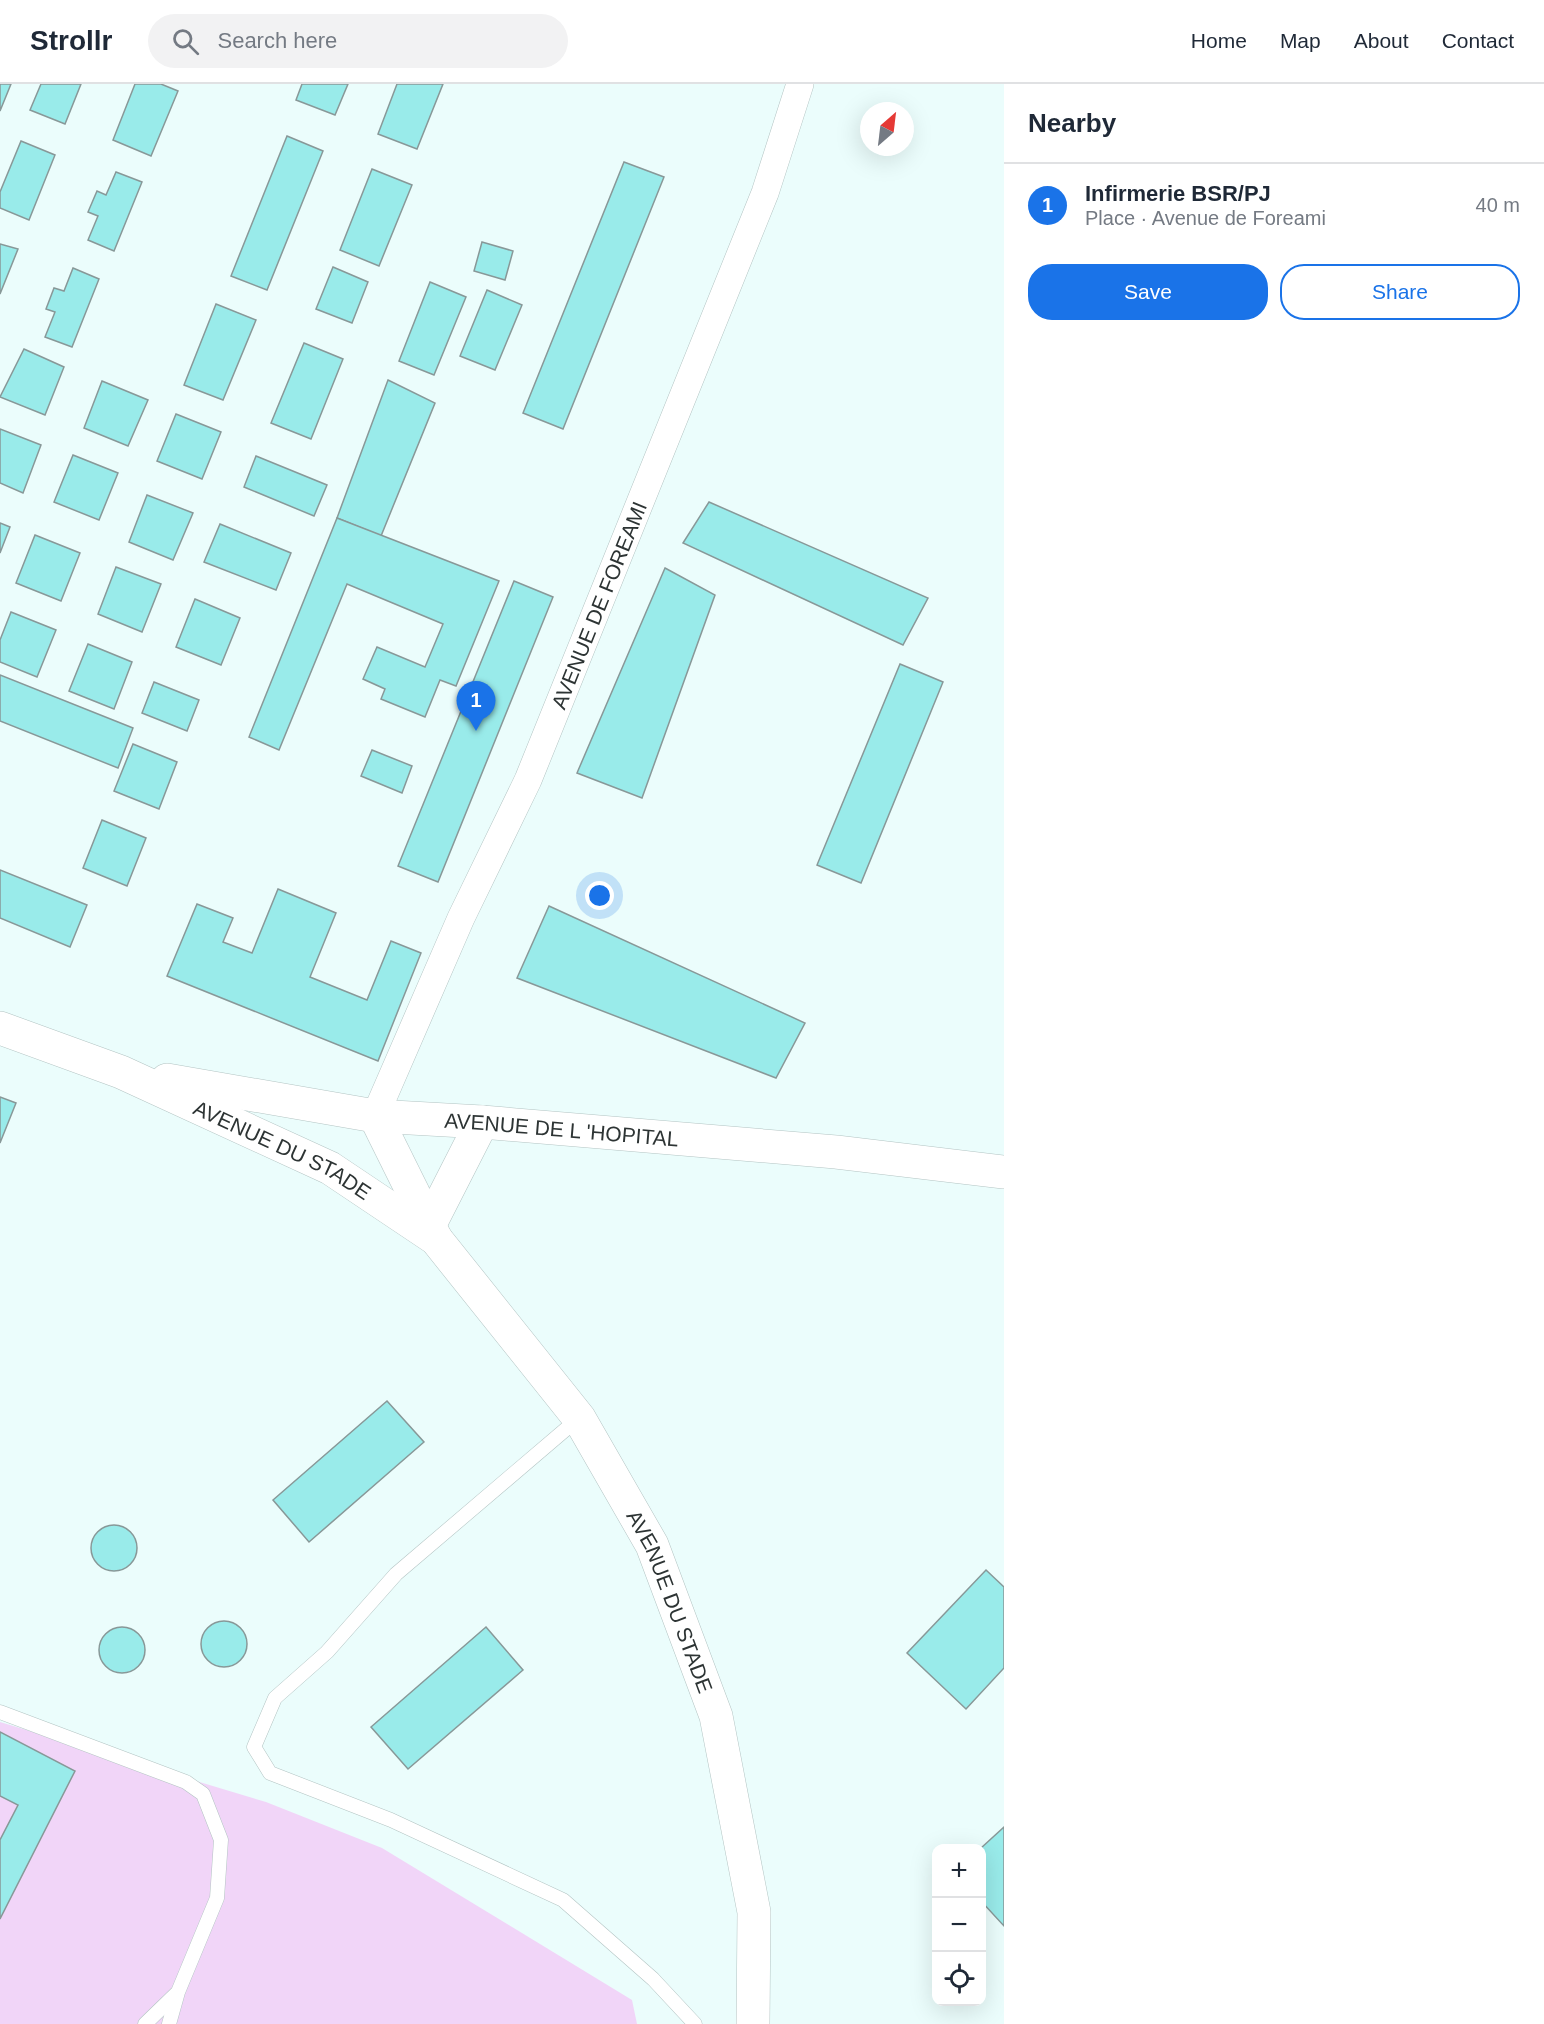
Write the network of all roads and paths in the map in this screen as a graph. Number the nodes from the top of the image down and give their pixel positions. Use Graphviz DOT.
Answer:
graph roads {
  1 [pos="800,84"];
  2 [pos="0,1028"];
  3 [pos="121,1072"];
  4 [pos="375,1116"];
  5 [pos="482,1122"];
  6 [pos="1004,1172"];
  7 [pos="433,1231"];
  8 [pos="579,1418"];
  9 [pos="0,1712"];
  10 [pos="178,1992"];
  11 [pos="145,2024"];
  12 [pos="169,2024"];
  13 [pos="695,2024"];
  14 [pos="753,2024"];
  1 -- 4 [label="street, AVENUE DE FOREAMI"];
  2 -- 3 [label="street"];
  3 -- 4 [label="street, AVENUE DE L 'HOPITAL"];
  3 -- 7 [label="street, AVENUE DU STADE"];
  4 -- 5 [label="street, AVENUE DE L 'HOPITAL"];
  4 -- 7 [label="street, AVENUE DU STADE"];
  5 -- 6 [label="street, AVENUE DE L 'HOPITAL"];
  5 -- 7 [label="street"];
  7 -- 8 [label="street, AVENUE DU STADE"];
  8 -- 13 [label="lane"];
  8 -- 14 [label="street, AVENUE DU STADE"];
  9 -- 10 [label="lane"];
  10 -- 11 [label="lane"];
  10 -- 12 [label="lane"];
}
